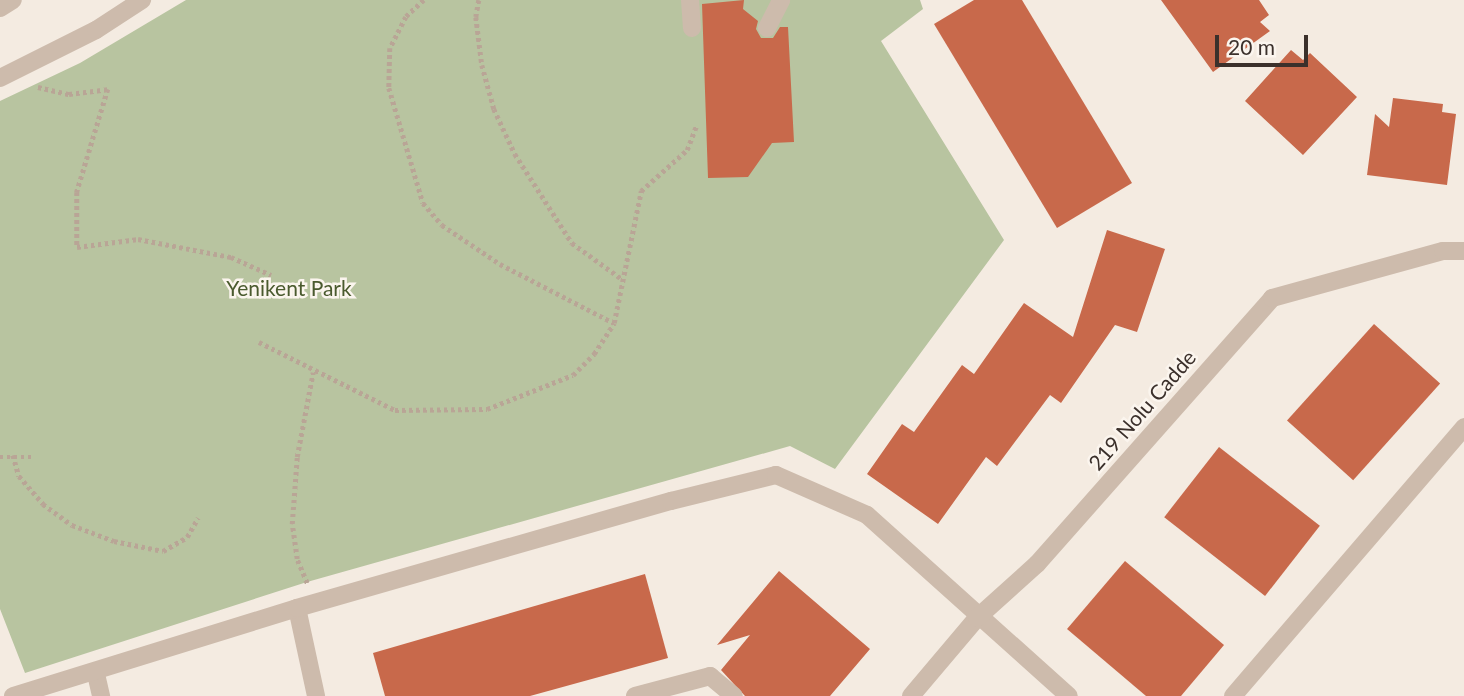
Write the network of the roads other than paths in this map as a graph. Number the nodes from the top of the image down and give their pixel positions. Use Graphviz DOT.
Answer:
graph roads {
  1 [pos="13,0"];
  2 [pos="142,0"];
  3 [pos="690,0"];
  4 [pos="781,0"];
  5 [pos="0,8"];
  6 [pos="692,28"];
  7 [pos="767,28"];
  8 [pos="0,78"];
  9 [pos="1464,251"];
  10 [pos="1464,426"];
  11 [pos="296,608"];
  12 [pos="977,618"];
  13 [pos="96,674"];
  14 [pos="13,696"];
  15 [pos="101,696"];
  16 [pos="316,696"];
  17 [pos="635,696"];
  18 [pos="734,696"];
  19 [pos="911,696"];
  20 [pos="1069,696"];
  21 [pos="1233,696"];
  1 -- 5 [label="street"];
  2 -- 8 [label="street"];
  3 -- 6 [label="street"];
  4 -- 7 [label="street"];
  9 -- 12 [label="street, 219 Nolu Cadde"];
  10 -- 21 [label="street"];
  11 -- 12 [label="street"];
  11 -- 13 [label="street"];
  11 -- 16 [label="street"];
  12 -- 19 [label="street, 219 Nolu Cadde"];
  12 -- 20 [label="street"];
  13 -- 14 [label="street"];
  13 -- 15 [label="street"];
  17 -- 18 [label="street"];
}
